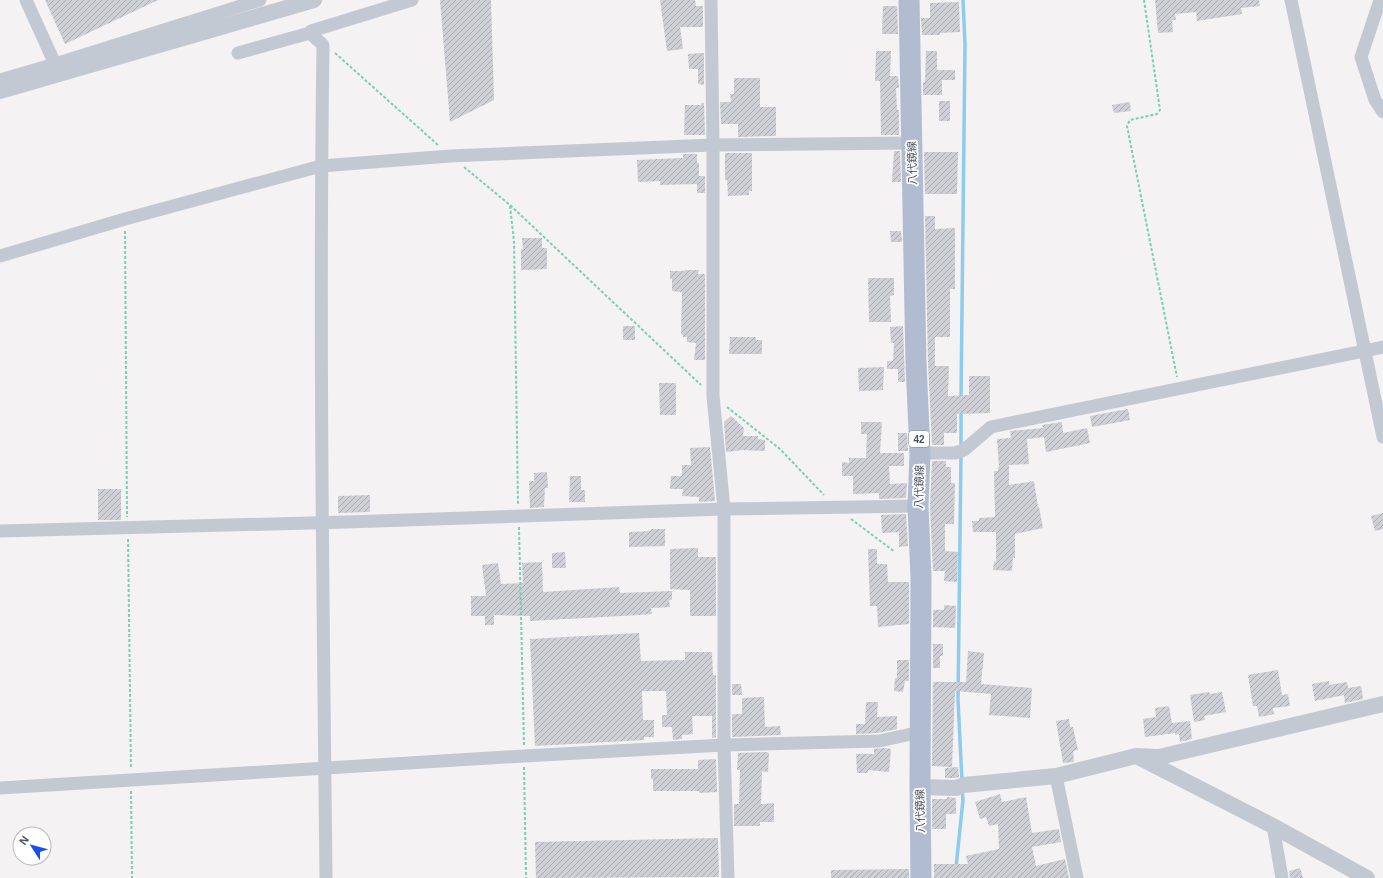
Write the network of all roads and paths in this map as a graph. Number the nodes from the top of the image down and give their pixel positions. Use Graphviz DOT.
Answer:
graph roads {
  1 [pos="26,0"];
  2 [pos="260,0"];
  3 [pos="412,0"];
  4 [pos="711,0"];
  5 [pos="909,0"];
  6 [pos="1144,0"];
  7 [pos="1291,0"];
  8 [pos="1380,0"];
  9 [pos="307,1"];
  10 [pos="311,31"];
  11 [pos="238,52"];
  12 [pos="334,52"];
  13 [pos="55,64"];
  14 [pos="0,80"];
  15 [pos="0,91"];
  16 [pos="1383,112"];
  17 [pos="911,143"];
  18 [pos="713,145"];
  19 [pos="450,156"];
  20 [pos="321,166"];
  21 [pos="510,205"];
  22 [pos="125,219"];
  23 [pos="0,256"];
  24 [pos="1383,347"];
  25 [pos="1365,351"];
  26 [pos="1179,388"];
  27 [pos="713,396"];
  28 [pos="1383,437"];
  29 [pos="920,453"];
  30 [pos="918,506"];
  31 [pos="837,508"];
  32 [pos="724,509"];
  33 [pos="518,516"];
  34 [pos="323,523"];
  35 [pos="128,528"];
  36 [pos="0,531"];
  37 [pos="895,552"];
  38 [pos="1383,704"];
  39 [pos="921,732"];
  40 [pos="724,745"];
  41 [pos="524,756"];
  42 [pos="1136,756"];
  43 [pos="325,769"];
  44 [pos="1056,776"];
  45 [pos="131,781"];
  46 [pos="920,787"];
  47 [pos="0,788"];
  48 [pos="1273,826"];
  49 [pos="132,878"];
  50 [pos="326,878"];
  51 [pos="526,878"];
  52 [pos="728,878"];
  53 [pos="921,878"];
  54 [pos="1078,878"];
  55 [pos="1282,878"];
  56 [pos="1366,878"];
  1 -- 13 [label="street"];
  2 -- 13 [label="street"];
  3 -- 10 [label="street"];
  4 -- 18 [label="street"];
  5 -- 17 [label="main road, 八代鏡線 / 42"];
  6 -- 26 [label="path"];
  7 -- 25 [label="street"];
  8 -- 16 [label="street"];
  9 -- 15 [label="street"];
  11 -- 20 [label="street"];
  12 -- 19 [label="path"];
  13 -- 14 [label="street"];
  17 -- 18 [label="street"];
  17 -- 29 [label="main road, 八代鏡線 / 42"];
  18 -- 19 [label="street"];
  18 -- 27 [label="street"];
  19 -- 20 [label="street"];
  19 -- 21 [label="path"];
  20 -- 22 [label="street"];
  20 -- 34 [label="street"];
  21 -- 27 [label="path"];
  21 -- 33 [label="path"];
  22 -- 23 [label="street"];
  22 -- 35 [label="path"];
  24 -- 25 [label="street"];
  25 -- 26 [label="street"];
  25 -- 28 [label="street"];
  26 -- 29 [label="street"];
  27 -- 31 [label="path"];
  27 -- 32 [label="street"];
  29 -- 30 [label="main road, 八代鏡線 / 42"];
  30 -- 31 [label="street"];
  30 -- 39 [label="main road, 八代鏡線 / 42"];
  31 -- 32 [label="street"];
  31 -- 37 [label="path"];
  32 -- 33 [label="street"];
  32 -- 40 [label="street"];
  33 -- 34 [label="street"];
  33 -- 41 [label="path"];
  34 -- 35 [label="street"];
  34 -- 43 [label="street"];
  35 -- 36 [label="street"];
  35 -- 45 [label="path"];
  38 -- 42 [label="street"];
  39 -- 40 [label="street"];
  39 -- 46 [label="main road, 八代鏡線 / 42"];
  40 -- 41 [label="street"];
  40 -- 52 [label="street"];
  41 -- 43 [label="street"];
  41 -- 51 [label="path"];
  42 -- 44 [label="street"];
  42 -- 48 [label="street"];
  43 -- 45 [label="street"];
  43 -- 50 [label="street"];
  44 -- 46 [label="street"];
  44 -- 54 [label="street"];
  45 -- 47 [label="street"];
  45 -- 49 [label="path"];
  46 -- 53 [label="main road, 八代鏡線 / 42"];
  48 -- 55 [label="street"];
  48 -- 56 [label="street"];
}
